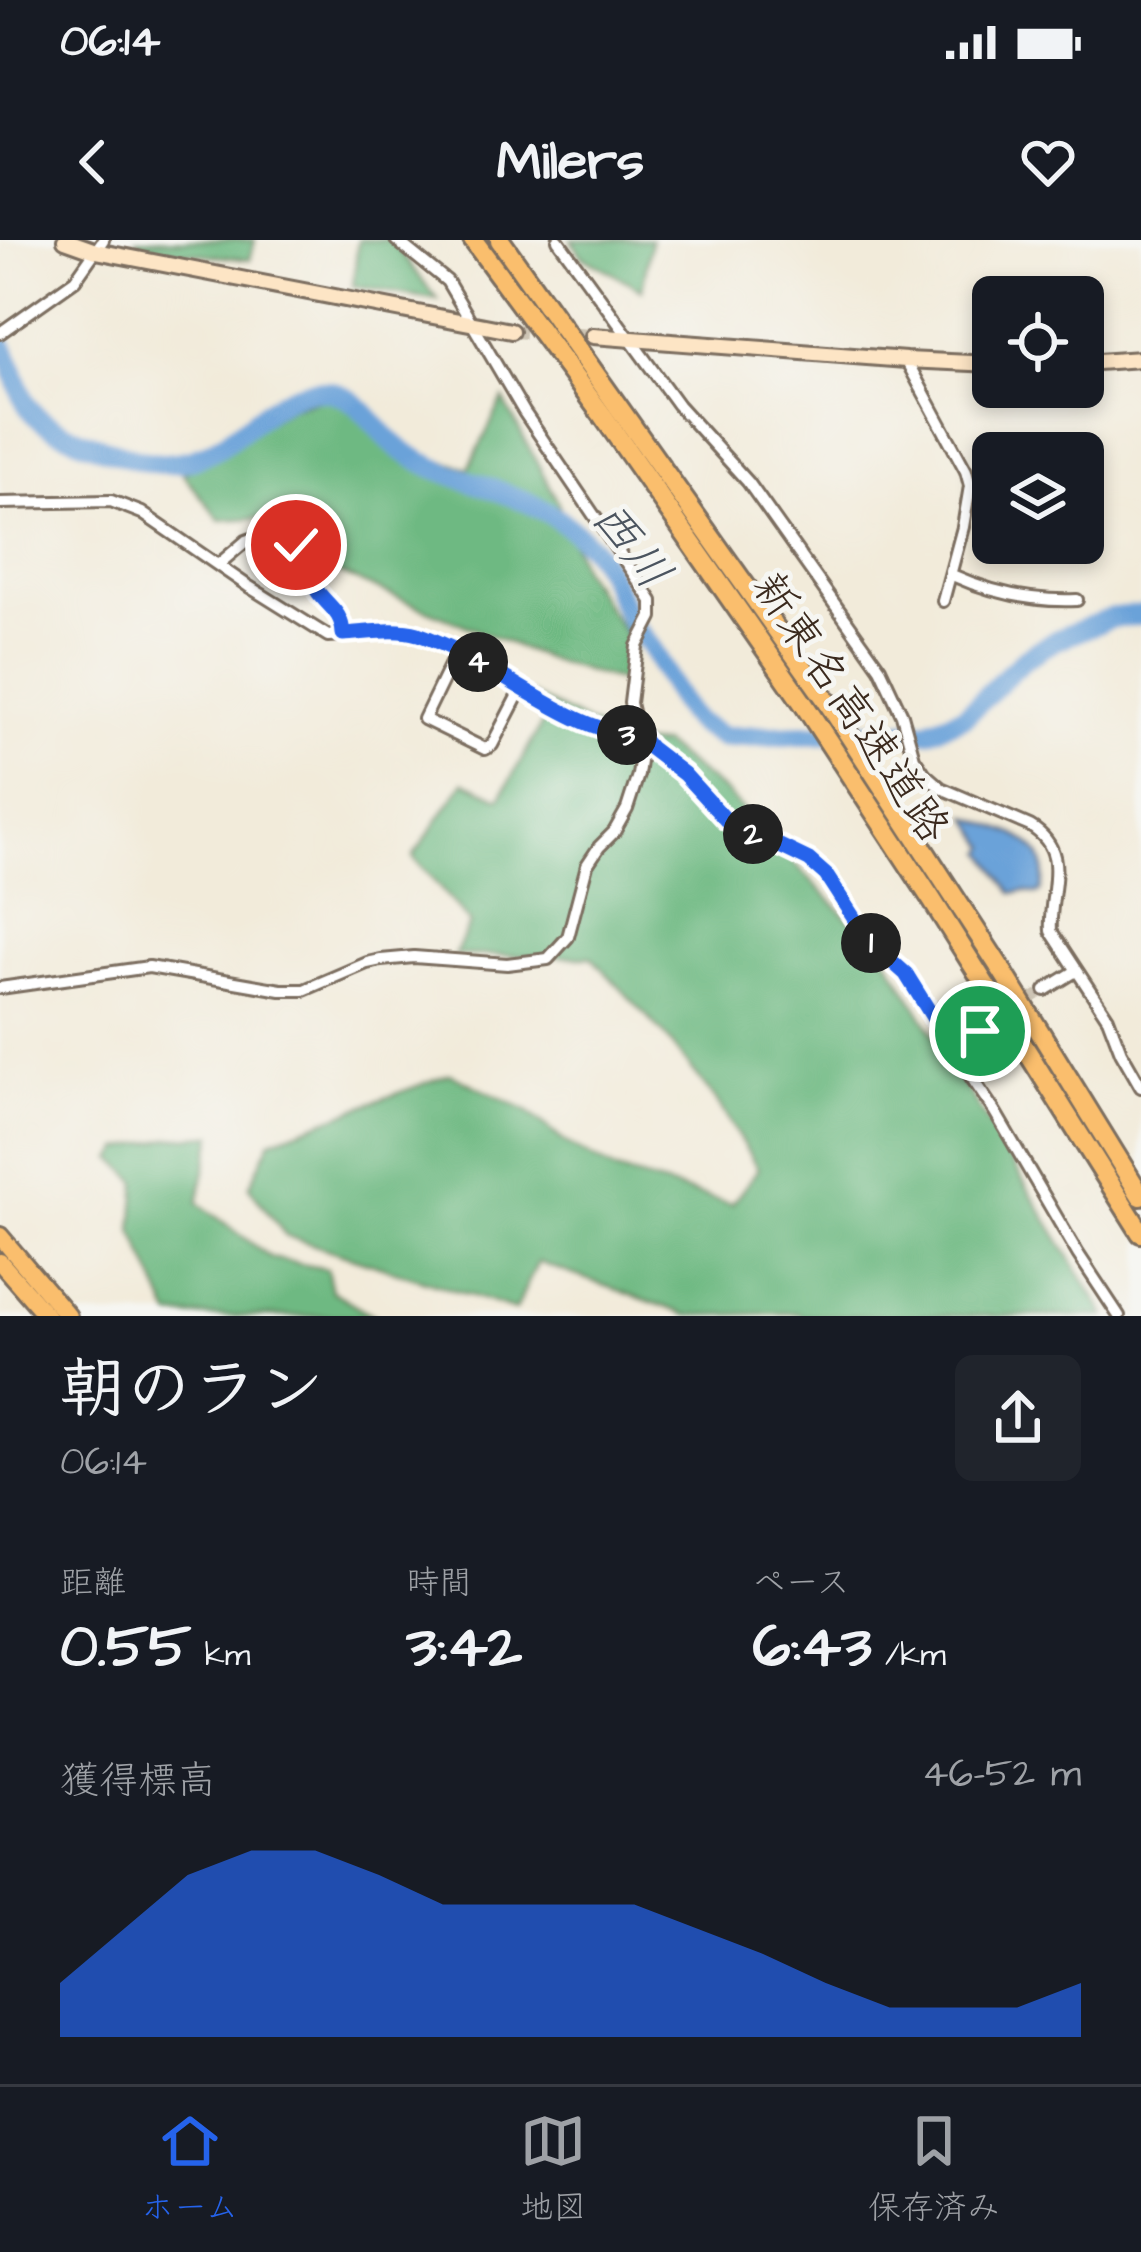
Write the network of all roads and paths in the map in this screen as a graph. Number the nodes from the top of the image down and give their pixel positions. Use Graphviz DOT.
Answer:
graph roads {
  1 [pos="65,240"];
  2 [pos="396,240"];
  3 [pos="473,240"];
  4 [pos="500,240"];
  5 [pos="558,240"];
  6 [pos="99,245"];
  7 [pos="471,322"];
  8 [pos="511,331"];
  9 [pos="2,332"];
  10 [pos="593,336"];
  11 [pos="631,338"];
  12 [pos="1141,358"];
  13 [pos="906,360"];
  14 [pos="1104,361"];
  15 [pos="972,363"];
  16 [pos="0,502"];
  17 [pos="219,564"];
  18 [pos="952,575"];
  19 [pos="1077,600"];
  20 [pos="943,601"];
  21 [pos="343,634"];
  22 [pos="456,653"];
  23 [pos="521,688"];
  24 [pos="640,736"];
  25 [pos="856,764"];
  26 [pos="1076,971"];
  27 [pos="0,988"];
  28 [pos="1045,990"];
  29 [pos="980,1031"];
  30 [pos="952,1048"];
  31 [pos="1141,1087"];
  32 [pos="1141,1196"];
  33 [pos="1141,1233"];
  34 [pos="0,1236"];
  35 [pos="0,1262"];
  36 [pos="47,1316"];
  37 [pos="68,1316"];
  38 [pos="1119,1316"];
  1 -- 6 [label="main road"];
  2 -- 7 [label="street"];
  3 -- 25 [label="highway, 新東名高速道路"];
  4 -- 25 [label="highway, 新東名高速道路"];
  5 -- 11 [label="street"];
  6 -- 7 [label="main road"];
  6 -- 9 [label="street"];
  7 -- 8 [label="main road"];
  7 -- 24 [label="street"];
  10 -- 11 [label="main road"];
  11 -- 13 [label="main road"];
  11 -- 26 [label="street"];
  12 -- 14 [label="main road"];
  13 -- 15 [label="main road"];
  13 -- 18 [label="street"];
  16 -- 17 [label="street"];
  17 -- 21 [label="street"];
  17 -- 21 [label="street"];
  18 -- 19 [label="street"];
  18 -- 20 [label="street"];
  21 -- 22 [label="street"];
  22 -- 23 [label="street"];
  22 -- 23 [label="street"];
  23 -- 24 [label="street"];
  24 -- 27 [label="street"];
  24 -- 30 [label="street"];
  25 -- 32 [label="highway, 新東名高速道路"];
  25 -- 33 [label="highway, 新東名高速道路"];
  26 -- 28 [label="street"];
  26 -- 31 [label="street"];
  29 -- 30 [label="street"];
  30 -- 38 [label="street"];
  34 -- 37 [label="highway"];
  35 -- 36 [label="highway"];
}
